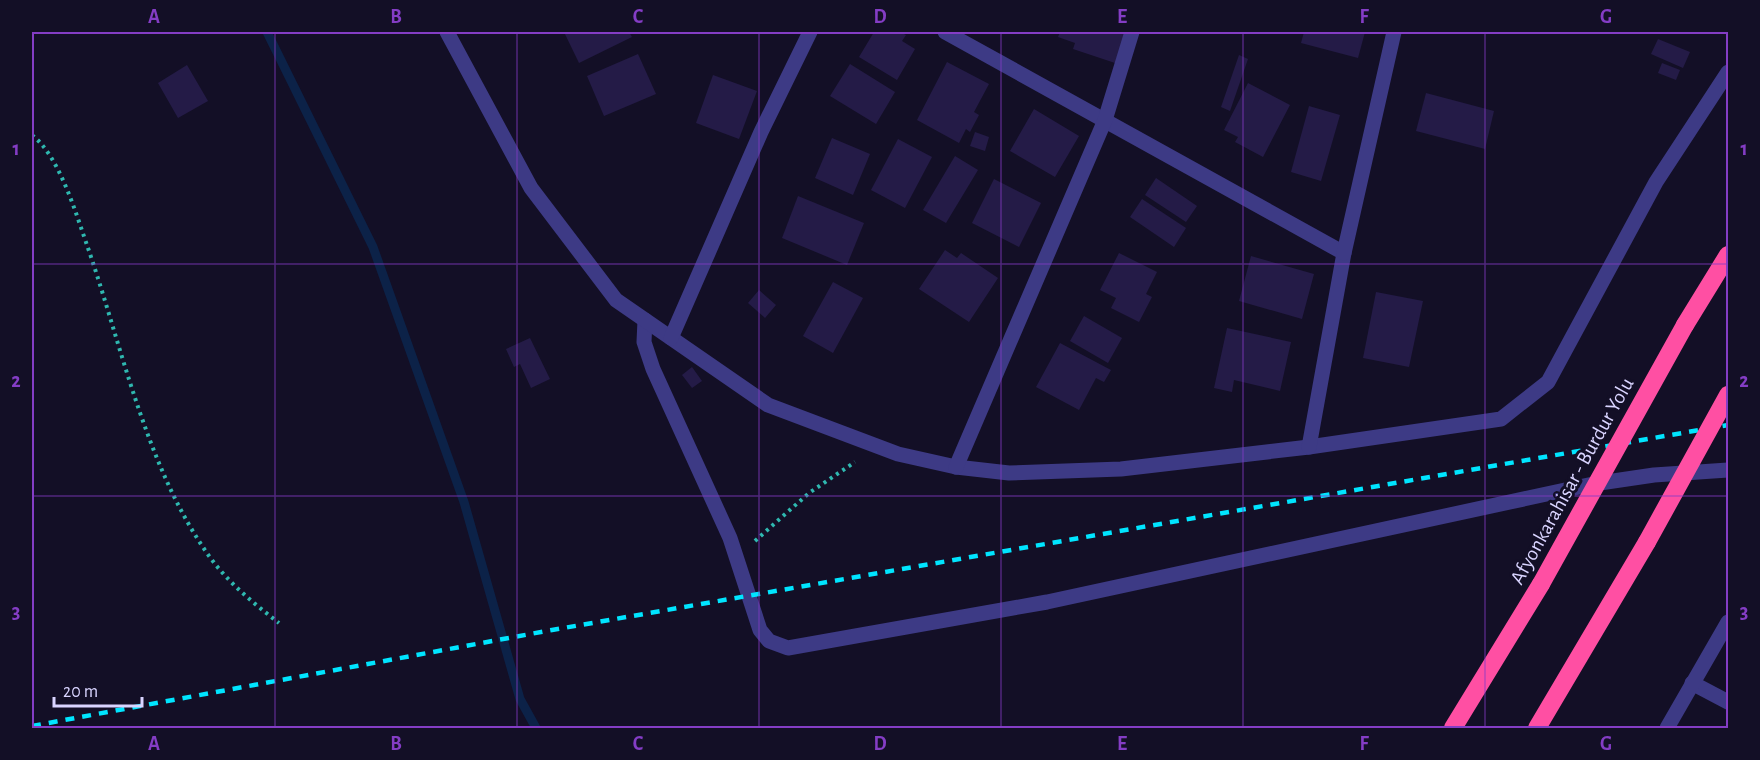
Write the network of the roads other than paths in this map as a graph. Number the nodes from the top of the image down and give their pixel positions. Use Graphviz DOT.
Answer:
graph roads {
  1 [pos="447,32"];
  2 [pos="810,32"];
  3 [pos="945,32"];
  4 [pos="1132,32"];
  5 [pos="1394,32"];
  6 [pos="1728,72"];
  7 [pos="1105,120"];
  8 [pos="1344,253"];
  9 [pos="1728,255"];
  10 [pos="645,320"];
  11 [pos="671,338"];
  12 [pos="1728,395"];
  13 [pos="1309,447"];
  14 [pos="956,467"];
  15 [pos="1728,470"];
  16 [pos="1728,622"];
  17 [pos="1692,683"];
  18 [pos="1728,702"];
  19 [pos="1453,729"];
  20 [pos="1537,729"];
  21 [pos="1666,729"];
  1 -- 10 [label="street"];
  2 -- 11 [label="street"];
  3 -- 7 [label="street"];
  4 -- 7 [label="street"];
  5 -- 8 [label="street"];
  6 -- 13 [label="street"];
  7 -- 8 [label="street"];
  7 -- 14 [label="street"];
  8 -- 13 [label="street"];
  9 -- 19 [label="highway, Afyonkarahisar - Burdur Yolu, bridge"];
  10 -- 11 [label="street"];
  10 -- 15 [label="street"];
  11 -- 14 [label="street"];
  12 -- 20 [label="highway, bridge"];
  13 -- 14 [label="street"];
  16 -- 17 [label="street"];
  17 -- 18 [label="street"];
  17 -- 21 [label="street"];
}
